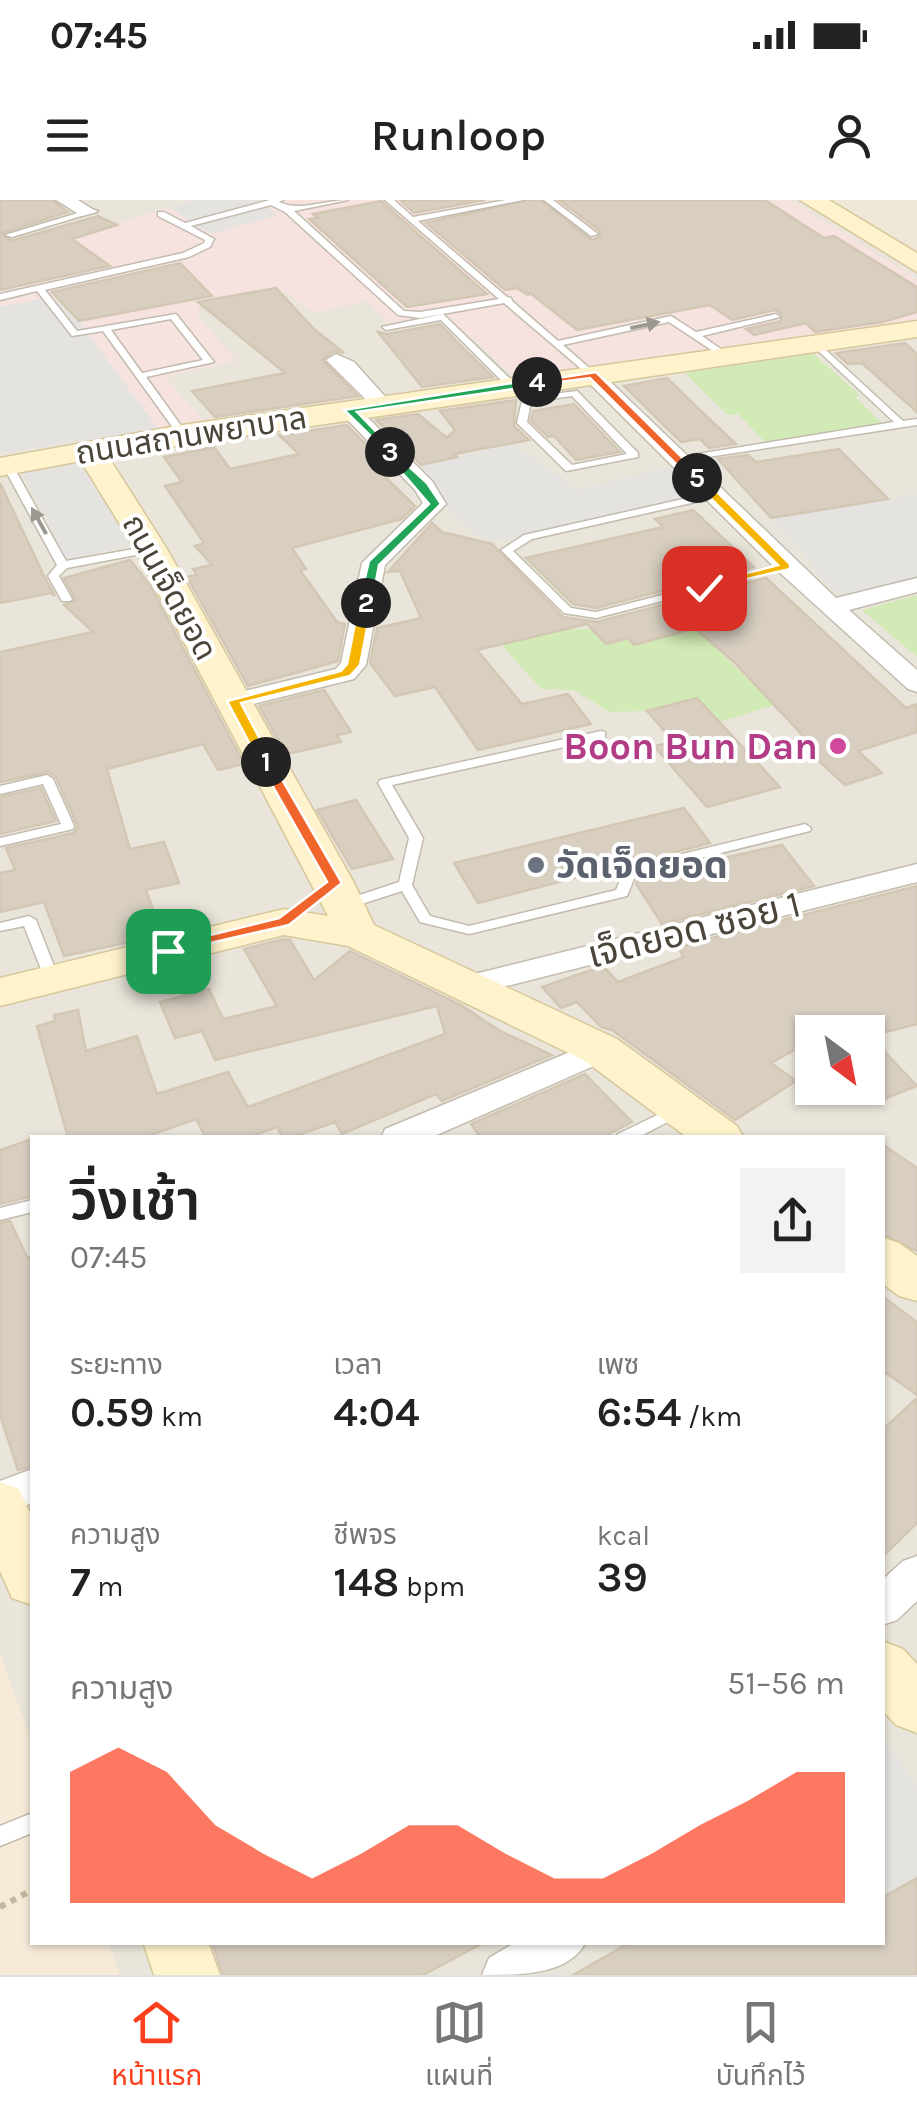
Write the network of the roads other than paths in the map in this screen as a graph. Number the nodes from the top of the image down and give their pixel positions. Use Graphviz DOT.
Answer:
graph roads {
  1 [pos="65,200"];
  2 [pos="344,200"];
  3 [pos="389,200"];
  4 [pos="519,200"];
  5 [pos="548,200"];
  6 [pos="812,200"];
  7 [pos="276,201"];
  8 [pos="288,210"];
  9 [pos="91,212"];
  10 [pos="160,214"];
  11 [pos="413,219"];
  12 [pos="186,225"];
  13 [pos="594,234"];
  14 [pos="9,235"];
  15 [pos="917,264"];
  16 [pos="38,287"];
  17 [pos="0,298"];
  18 [pos="508,300"];
  19 [pos="776,317"];
  20 [pos="386,326"];
  21 [pos="104,328"];
  22 [pos="917,329"];
  23 [pos="695,336"];
  24 [pos="815,343"];
  25 [pos="555,344"];
  26 [pos="725,356"];
  27 [pos="336,360"];
  28 [pos="592,374"];
  29 [pos="139,376"];
  30 [pos="519,393"];
  31 [pos="382,405"];
  32 [pos="349,410"];
  33 [pos="917,422"];
  34 [pos="901,424"];
  35 [pos="182,434"];
  36 [pos="90,451"];
  37 [pos="679,460"];
  38 [pos="8,470"];
  39 [pos="714,495"];
  40 [pos="151,549"];
  41 [pos="63,565"];
  42 [pos="786,566"];
  43 [pos="917,585"];
  44 [pos="66,600"];
  45 [pos="831,607"];
  46 [pos="917,684"];
  47 [pos="233,701"];
  48 [pos="601,735"];
  49 [pos="0,790"];
  50 [pos="804,828"];
  51 [pos="0,842"];
  52 [pos="917,873"];
  53 [pos="405,886"];
  54 [pos="345,907"];
  55 [pos="0,927"];
  56 [pos="52,980"];
  57 [pos="471,985"];
  58 [pos="0,992"];
  59 [pos="601,1050"];
  60 [pos="681,1108"];
  61 [pos="404,1135"];
  62 [pos="630,1135"];
  63 [pos="717,1135"];
  64 [pos="30,1206"];
  65 [pos="0,1214"];
  66 [pos="885,1258"];
  67 [pos="917,1282"];
  68 [pos="30,1487"];
  69 [pos="0,1503"];
  70 [pos="917,1574"];
  71 [pos="30,1575"];
  72 [pos="885,1604"];
  73 [pos="885,1671"];
  74 [pos="917,1706"];
  75 [pos="30,1824"];
  76 [pos="0,1836"];
  77 [pos="176,1945"];
  78 [pos="558,1945"];
  79 [pos="188,1975"];
  80 [pos="506,1975"];
  1 -- 9 [label="street"];
  2 -- 8 [label="lane"];
  3 -- 11 [label="lane"];
  4 -- 11 [label="lane"];
  5 -- 13 [label="lane"];
  6 -- 15 [label="street"];
  7 -- 8 [label="lane"];
  7 -- 12 [label="lane"];
  8 -- 18 [label="lane"];
  9 -- 14 [label="lane"];
  10 -- 12 [label="lane"];
  11 -- 18 [label="lane"];
  12 -- 16 [label="lane"];
  16 -- 17 [label="lane"];
  16 -- 21 [label="lane"];
  18 -- 25 [label="lane"];
  19 -- 23 [label="lane"];
  20 -- 30 [label="lane"];
  21 -- 29 [label="lane"];
  21 -- 29 [label="lane"];
  22 -- 24 [label="street, ถนนสถานพยาบาล"];
  25 -- 23 [label="lane, one-way"];
  23 -- 26 [label="lane"];
  24 -- 26 [label="street, ถนนสถานพยาบาล"];
  24 -- 34 [label="lane"];
  25 -- 28 [label="lane"];
  26 -- 28 [label="street, ถนนสถานพยาบาล"];
  27 -- 31 [label="street"];
  28 -- 30 [label="street, ถนนสถานพยาบาล"];
  28 -- 37 [label="street"];
  29 -- 35 [label="lane"];
  30 -- 30 [label="lane"];
  30 -- 31 [label="street, ถนนสถานพยาบาล"];
  31 -- 32 [label="street, ถนนสถานพยาบาล"];
  32 -- 35 [label="street, ถนนสถานพยาบาล"];
  32 -- 47 [label="street"];
  33 -- 34 [label="lane"];
  34 -- 37 [label="lane"];
  35 -- 36 [label="street, ถนนสถานพยาบาล"];
  36 -- 38 [label="street, ถนนสถานพยาบาล"];
  36 -- 40 [label="street, ถนนเจ็ดยอด"];
  37 -- 39 [label="street"];
  41 -- 38 [label="lane, one-way"];
  39 -- 42 [label="street"];
  39 -- 42 [label="lane"];
  40 -- 41 [label="lane"];
  40 -- 47 [label="street, ถนนเจ็ดยอด"];
  41 -- 44 [label="lane"];
  42 -- 45 [label="street"];
  43 -- 45 [label="street"];
  45 -- 46 [label="street"];
  47 -- 54 [label="street, ถนนเจ็ดยอด"];
  48 -- 53 [label="lane"];
  49 -- 51 [label="lane"];
  50 -- 53 [label="lane"];
  52 -- 57 [label="street, เจ็ดยอด ซอย 1"];
  53 -- 54 [label="lane"];
  54 -- 56 [label="street"];
  54 -- 57 [label="street"];
  55 -- 56 [label="lane"];
  56 -- 58 [label="street"];
  57 -- 59 [label="street"];
  59 -- 60 [label="street"];
  59 -- 61 [label="street"];
  60 -- 62 [label="lane"];
  60 -- 63 [label="street"];
  64 -- 65 [label="lane"];
  66 -- 67 [label="street"];
  68 -- 69 [label="street"];
  69 -- 71 [label="street"];
  70 -- 72 [label="street"];
  73 -- 74 [label="street"];
  75 -- 76 [label="lane"];
  77 -- 79 [label="street"];
  78 -- 80 [label="street"];
}
